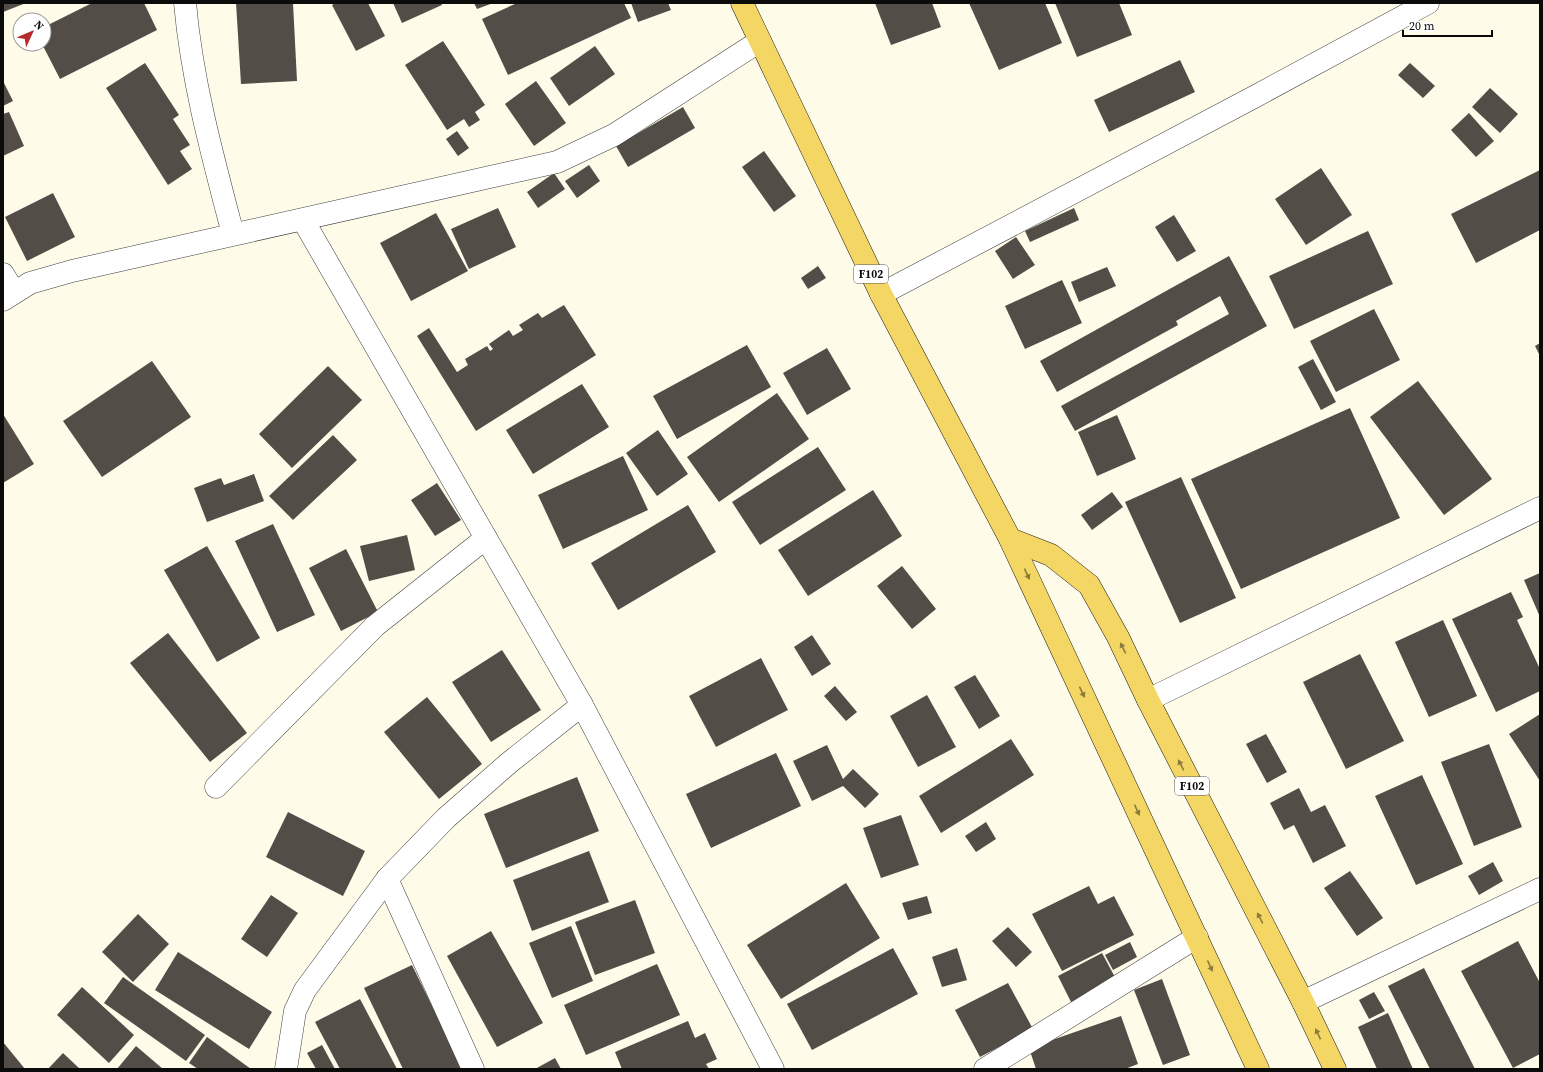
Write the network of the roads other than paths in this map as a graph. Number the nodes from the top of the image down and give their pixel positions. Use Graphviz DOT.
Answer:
graph roads {
  1 [pos="185,3"];
  2 [pos="742,3"];
  3 [pos="1428,3"];
  4 [pos="760,41"];
  5 [pos="303,220"];
  6 [pos="233,234"];
  7 [pos="7,288"];
  8 [pos="881,294"];
  9 [pos="1540,508"];
  10 [pos="486,538"];
  11 [pos="1010,539"];
  12 [pos="1148,700"];
  13 [pos="582,705"];
  14 [pos="216,787"];
  15 [pos="387,879"];
  16 [pos="1540,889"];
  17 [pos="1197,937"];
  18 [pos="1303,1002"];
  19 [pos="286,1069"];
  20 [pos="473,1069"];
  21 [pos="773,1069"];
  22 [pos="985,1069"];
  23 [pos="1258,1069"];
  24 [pos="1335,1069"];
  1 -- 6 [label="street"];
  2 -- 4 [label="main road, F102"];
  3 -- 8 [label="street"];
  4 -- 5 [label="street"];
  4 -- 8 [label="main road, F102"];
  5 -- 6 [label="street"];
  5 -- 10 [label="street"];
  6 -- 7 [label="street"];
  8 -- 11 [label="main road, F102"];
  9 -- 12 [label="street"];
  10 -- 13 [label="street"];
  10 -- 14 [label="street"];
  12 -- 11 [label="main road, F102, one-way"];
  11 -- 17 [label="main road, F102, one-way"];
  18 -- 12 [label="main road, F102, one-way"];
  13 -- 15 [label="street"];
  13 -- 21 [label="street"];
  15 -- 19 [label="street"];
  15 -- 20 [label="street"];
  16 -- 18 [label="street"];
  17 -- 22 [label="street"];
  17 -- 23 [label="main road, F102, one-way"];
  24 -- 18 [label="main road, F102, one-way"];
}
